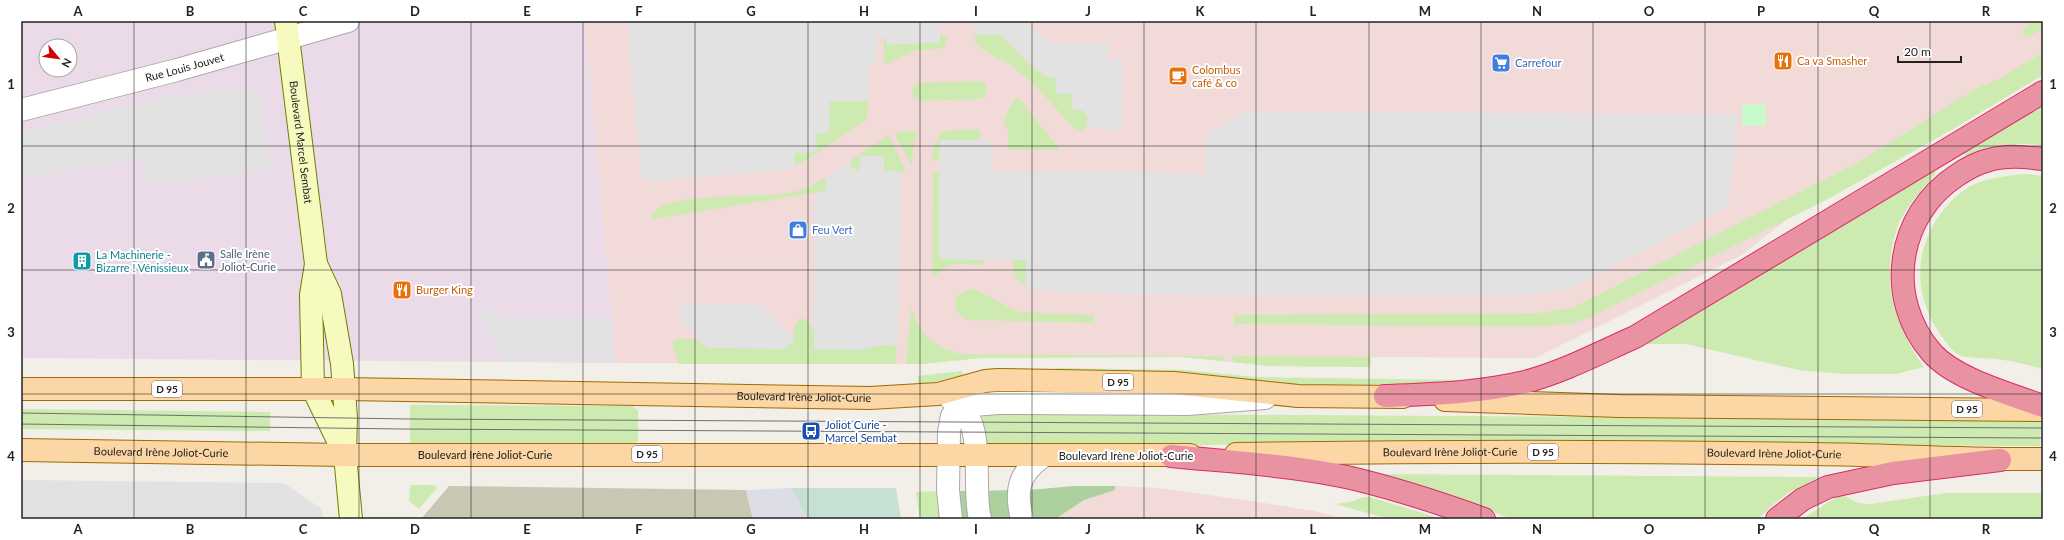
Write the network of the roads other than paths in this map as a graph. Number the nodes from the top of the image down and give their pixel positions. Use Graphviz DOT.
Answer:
graph roads {
  1 [pos="348,21"];
  2 [pos="287,29"];
  3 [pos="2043,92"];
  4 [pos="21,110"];
  5 [pos="2043,159"];
  6 [pos="316,264"];
  7 [pos="21,389"];
  8 [pos="345,389"];
  9 [pos="313,390"];
  10 [pos="938,394"];
  11 [pos="1298,396"];
  12 [pos="1385,396"];
  13 [pos="961,406"];
  14 [pos="2043,406"];
  15 [pos="2043,410"];
  16 [pos="21,450"];
  17 [pos="345,455"];
  18 [pos="948,456"];
  19 [pos="976,456"];
  20 [pos="1171,456"];
  21 [pos="1042,457"];
  22 [pos="2000,460"];
  23 [pos="2043,460"];
  24 [pos="351,519"];
  25 [pos="951,519"];
  26 [pos="980,519"];
  27 [pos="1022,519"];
  28 [pos="1484,519"];
  29 [pos="1777,519"];
  1 -- 2 [label="street, Rue Louis Jouvet"];
  2 -- 4 [label="street, Rue Louis Jouvet"];
  2 -- 6 [label="street, Boulevard Marcel Sembat"];
  3 -- 12 [label="highway"];
  5 -- 14 [label="highway"];
  6 -- 8 [label="street, Boulevard Marcel Sembat"];
  6 -- 9 [label="street, Boulevard Marcel Sembat"];
  7 -- 9 [label="main road, Boulevard Irène Joliot-Curie / D 95"];
  8 -- 9 [label="main road, Boulevard Irène Joliot-Curie / D 95"];
  8 -- 10 [label="main road, Boulevard Irène Joliot-Curie / D 95"];
  8 -- 17 [label="street, Boulevard Marcel Sembat"];
  9 -- 17 [label="street, Boulevard Marcel Sembat"];
  10 -- 11 [label="main road, Boulevard Irène Joliot-Curie / D 95"];
  10 -- 13 [label="street, Boulevard Irène Joliot-Curie"];
  11 -- 12 [label="main road, Boulevard Irène Joliot-Curie / D 95"];
  11 -- 13 [label="street, Boulevard Irène Joliot-Curie"];
  12 -- 15 [label="main road, Boulevard Irène Joliot-Curie / D 95"];
  13 -- 18 [label="street"];
  13 -- 19 [label="street"];
  16 -- 17 [label="main road, Boulevard Irène Joliot-Curie / D 95"];
  17 -- 18 [label="main road, Boulevard Irène Joliot-Curie / D 95"];
  17 -- 24 [label="street, Boulevard Marcel Sembat"];
  18 -- 19 [label="main road, Boulevard Irène Joliot-Curie / D 95"];
  18 -- 25 [label="street"];
  19 -- 21 [label="main road, Boulevard Irène Joliot-Curie / D 95"];
  19 -- 26 [label="street"];
  20 -- 21 [label="main road, Boulevard Irène Joliot-Curie / D 95"];
  20 -- 22 [label="main road, Boulevard Irène Joliot-Curie / D 95"];
  20 -- 28 [label="highway"];
  21 -- 27 [label="street"];
  22 -- 23 [label="main road, Boulevard Irène Joliot-Curie / D 95"];
  22 -- 29 [label="highway"];
}
